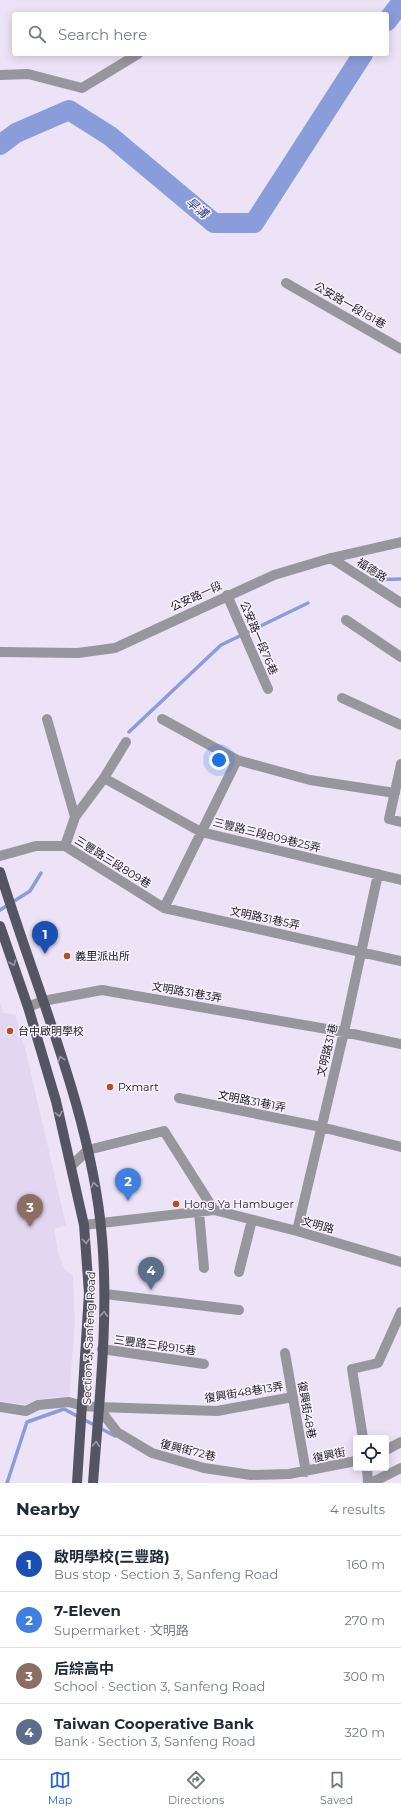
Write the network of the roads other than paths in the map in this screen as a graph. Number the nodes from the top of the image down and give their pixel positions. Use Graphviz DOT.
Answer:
graph roads {
  1 [pos="135,56"];
  2 [pos="0,74"];
  3 [pos="286,283"];
  4 [pos="401,349"];
  5 [pos="401,542"];
  6 [pos="330,558"];
  7 [pos="227,595"];
  8 [pos="400,601"];
  9 [pos="346,620"];
  10 [pos="0,652"];
  11 [pos="401,657"];
  12 [pos="268,690"];
  13 [pos="342,698"];
  14 [pos="162,718"];
  15 [pos="47,719"];
  16 [pos="401,725"];
  17 [pos="126,742"];
  18 [pos="237,760"];
  19 [pos="401,764"];
  20 [pos="104,778"];
  21 [pos="395,793"];
  22 [pos="76,818"];
  23 [pos="401,822"];
  24 [pos="201,832"];
  25 [pos="65,846"];
  26 [pos="0,856"];
  27 [pos="0,872"];
  28 [pos="378,874"];
  29 [pos="401,880"];
  30 [pos="3,890"];
  31 [pos="164,908"];
  32 [pos="0,926"];
  33 [pos="361,952"];
  34 [pos="401,961"];
  35 [pos="43,1002"];
  36 [pos="28,1007"];
  37 [pos="344,1032"];
  38 [pos="401,1044"];
  39 [pos="179,1098"];
  40 [pos="320,1127"];
  41 [pos="401,1147"];
  42 [pos="88,1150"];
  43 [pos="71,1166"];
  44 [pos="214,1210"];
  45 [pos="199,1212"];
  46 [pos="252,1220"];
  47 [pos="101,1223"];
  48 [pos="84,1225"];
  49 [pos="297,1231"];
  50 [pos="401,1262"];
  51 [pos="204,1268"];
  52 [pos="239,1272"];
  53 [pos="105,1294"];
  54 [pos="239,1310"];
  55 [pos="401,1312"];
  56 [pos="102,1349"];
  57 [pos="285,1353"];
  58 [pos="204,1364"];
  59 [pos="293,1397"];
  60 [pos="83,1406"];
  61 [pos="0,1407"];
  62 [pos="98,1408"];
  63 [pos="363,1435"];
  64 [pos="401,1442"];
  65 [pos="389,1448"];
  66 [pos="353,1462"];
  67 [pos="401,1468"];
  68 [pos="368,1471"];
  69 [pos="306,1472"];
  70 [pos="288,1479"];
  71 [pos="77,1483"];
  72 [pos="92,1483"];
  73 [pos="370,1483"];
  1 -- 2 [label="street"];
  3 -- 4 [label="street, 公安路一段181巷"];
  5 -- 6 [label="street, 公安路一段"];
  6 -- 7 [label="street, 公安路一段"];
  6 -- 8 [label="street, 福德路"];
  7 -- 10 [label="street, 公安路一段"];
  7 -- 12 [label="street, 公安路一段76巷"];
  9 -- 11 [label="street"];
  13 -- 16 [label="street"];
  14 -- 18 [label="street"];
  15 -- 22 [label="street"];
  17 -- 20 [label="street"];
  18 -- 21 [label="street"];
  18 -- 24 [label="street, 三豐路三段809巷25弄"];
  19 -- 21 [label="street"];
  20 -- 22 [label="street"];
  20 -- 24 [label="street"];
  21 -- 23 [label="street"];
  22 -- 25 [label="street"];
  24 -- 28 [label="street, 三豐路三段809巷25弄"];
  24 -- 31 [label="street, 三豐路三段809巷25弄"];
  25 -- 26 [label="street, 三豐路三段809巷"];
  25 -- 31 [label="street, 三豐路三段809巷"];
  27 -- 30 [label="main road, Section 3, Sanfeng Road"];
  28 -- 29 [label="street, 三豐路三段809巷25弄"];
  28 -- 33 [label="street, 文明路31巷"];
  30 -- 35 [label="main road, Section 3, Sanfeng Road"];
  31 -- 33 [label="street, 文明路31巷5弄"];
  32 -- 36 [label="main road, Section 3, Sanfeng Road, one-way"];
  33 -- 34 [label="street, 文明路31巷5弄"];
  33 -- 37 [label="street, 文明路31巷"];
  35 -- 36 [label="street, 文明路31巷3弄"];
  35 -- 37 [label="street, 文明路31巷3弄"];
  42 -- 35 [label="main road, Section 3, Sanfeng Road, one-way"];
  36 -- 43 [label="main road, Section 3, Sanfeng Road, one-way"];
  37 -- 38 [label="street, 文明路31巷3弄"];
  37 -- 40 [label="street, 文明路31巷"];
  39 -- 40 [label="street, 文明路31巷1弄"];
  40 -- 41 [label="street, 文明路31巷1弄"];
  40 -- 49 [label="street, 文明路31巷"];
  42 -- 43 [label="street"];
  42 -- 44 [label="street"];
  47 -- 42 [label="main road, Section 3, Sanfeng Road, one-way"];
  43 -- 48 [label="main road, Section 3, Sanfeng Road"];
  44 -- 45 [label="street, 文明路"];
  44 -- 46 [label="street, 文明路"];
  45 -- 47 [label="street, 文明路"];
  45 -- 51 [label="street"];
  46 -- 49 [label="street, 文明路"];
  46 -- 52 [label="street"];
  47 -- 48 [label="street, 文明路"];
  47 -- 53 [label="main road, Section 3, Sanfeng Road"];
  48 -- 60 [label="main road, Section 3, Sanfeng Road, one-way"];
  49 -- 50 [label="street, 文明路"];
  53 -- 54 [label="street"];
  56 -- 53 [label="main road, Section 3, Sanfeng Road, one-way"];
  55 -- 63 [label="street"];
  56 -- 58 [label="street, 三豐路三段915巷"];
  56 -- 62 [label="main road, Section 3, Sanfeng Road"];
  57 -- 59 [label="street, 復興街48巷"];
  59 -- 62 [label="street, 復興街48巷13弄"];
  59 -- 69 [label="street, 復興街48巷"];
  60 -- 61 [label="street"];
  60 -- 62 [label="street"];
  60 -- 71 [label="main road, Section 3, Sanfeng Road"];
  62 -- 70 [label="street, 復興街72巷"];
  72 -- 62 [label="main road, Section 3, Sanfeng Road, one-way"];
  64 -- 65 [label="street"];
  66 -- 69 [label="street, 復興街"];
  67 -- 73 [label="street"];
  68 -- 73 [label="street"];
  69 -- 70 [label="street, 復興街72巷"];
}
